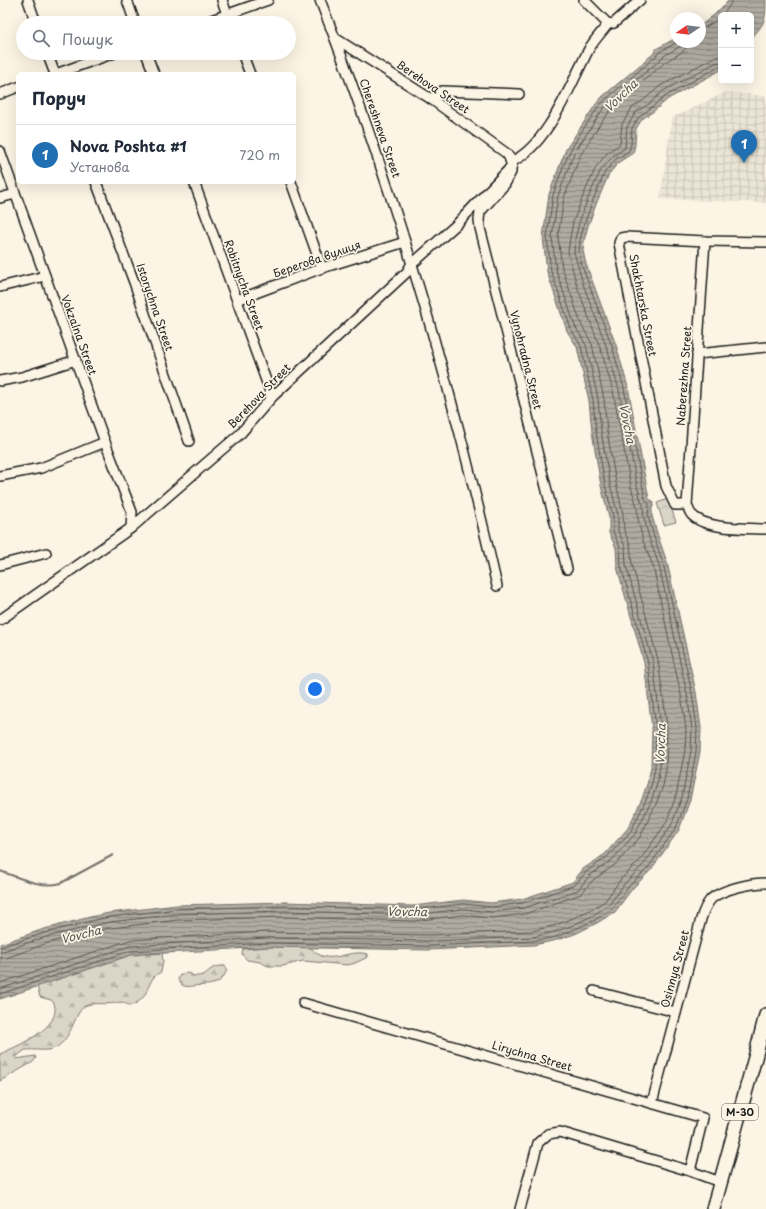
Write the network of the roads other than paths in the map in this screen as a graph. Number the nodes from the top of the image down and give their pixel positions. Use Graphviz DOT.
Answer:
graph roads {
  1 [pos="28,0"];
  2 [pos="127,0"];
  3 [pos="222,0"];
  4 [pos="268,0"];
  5 [pos="320,0"];
  6 [pos="584,0"];
  7 [pos="640,0"];
  8 [pos="34,16"];
  9 [pos="133,16"];
  10 [pos="228,16"];
  11 [pos="235,16"];
  12 [pos="608,24"];
  13 [pos="335,38"];
  14 [pos="50,60"];
  15 [pos="94,60"];
  16 [pos="149,60"];
  17 [pos="245,60"];
  18 [pos="54,72"];
  19 [pos="61,72"];
  20 [pos="153,72"];
  21 [pos="249,72"];
  22 [pos="16,88"];
  23 [pos="0,94"];
  24 [pos="519,94"];
  25 [pos="431,99"];
  26 [pos="0,151"];
  27 [pos="511,164"];
  28 [pos="97,184"];
  29 [pos="195,184"];
  30 [pos="292,184"];
  31 [pos="15,194"];
  32 [pos="0,198"];
  33 [pos="705,241"];
  34 [pos="405,242"];
  35 [pos="766,242"];
  36 [pos="411,265"];
  37 [pos="322,268"];
  38 [pos="45,276"];
  39 [pos="0,287"];
  40 [pos="237,300"];
  41 [pos="766,347"];
  42 [pos="697,354"];
  43 [pos="76,360"];
  44 [pos="0,381"];
  45 [pos="272,397"];
  46 [pos="189,441"];
  47 [pos="105,442"];
  48 [pos="0,476"];
  49 [pos="688,509"];
  50 [pos="131,528"];
  51 [pos="766,529"];
  52 [pos="46,553"];
  53 [pos="0,565"];
  54 [pos="567,569"];
  55 [pos="497,586"];
  56 [pos="0,620"];
  57 [pos="766,883"];
  58 [pos="594,991"];
  59 [pos="303,1003"];
  60 [pos="676,1012"];
  61 [pos="766,1015"];
  62 [pos="652,1103"];
  63 [pos="690,1171"];
  64 [pos="720,1182"];
  65 [pos="520,1209"];
  66 [pos="713,1209"];
  1 -- 8 [label="street"];
  2 -- 9 [label="street"];
  3 -- 10 [label="street"];
  4 -- 11 [label="street"];
  5 -- 13 [label="street, Chereshneva Street"];
  6 -- 12 [label="street"];
  7 -- 12 [label="street"];
  12 -- 27 [label="street, Berehova Street"];
  13 -- 25 [label="street, Berehova Street"];
  13 -- 34 [label="street, Chereshneva Street"];
  14 -- 18 [label="street"];
  15 -- 19 [label="street"];
  16 -- 20 [label="street"];
  17 -- 21 [label="street"];
  22 -- 23 [label="street"];
  24 -- 25 [label="street"];
  25 -- 27 [label="street, Berehova Street"];
  26 -- 31 [label="street, Vokzalna Street"];
  27 -- 36 [label="street, Berehova Street"];
  27 -- 54 [label="street, Vynohradna Street"];
  28 -- 46 [label="street, Istorychna Street"];
  29 -- 40 [label="street, Robitnycha Street"];
  30 -- 37 [label="street"];
  31 -- 32 [label="street"];
  31 -- 38 [label="street, Vokzalna Street"];
  33 -- 35 [label="street, Shakhtarska Street"];
  33 -- 42 [label="street, Naberezhna Street"];
  33 -- 49 [label="street, Shakhtarska Street"];
  34 -- 36 [label="street, Chereshneva Street"];
  34 -- 37 [label="street, Берегова вулиця"];
  36 -- 45 [label="street, Berehova Street"];
  36 -- 55 [label="street"];
  37 -- 40 [label="street, Берегова вулиця"];
  38 -- 39 [label="street"];
  38 -- 43 [label="street, Vokzalna Street"];
  40 -- 45 [label="street, Robitnycha Street"];
  41 -- 42 [label="street"];
  42 -- 49 [label="street, Naberezhna Street"];
  43 -- 44 [label="street"];
  43 -- 47 [label="street, Vokzalna Street"];
  45 -- 50 [label="street, Berehova Street"];
  47 -- 48 [label="street"];
  47 -- 50 [label="street, Vokzalna Street"];
  49 -- 51 [label="street"];
  50 -- 56 [label="street, Berehova Street"];
  52 -- 53 [label="street"];
  57 -- 60 [label="street, Osinnya Street"];
  58 -- 60 [label="street"];
  59 -- 62 [label="street, Lirychna Street"];
  60 -- 62 [label="street, Osinnya Street"];
  61 -- 64 [label="highway, М-30"];
  62 -- 63 [label="street, Lirychna Street"];
  63 -- 64 [label="street"];
  63 -- 65 [label="street"];
  64 -- 66 [label="highway, М-30"];
}
